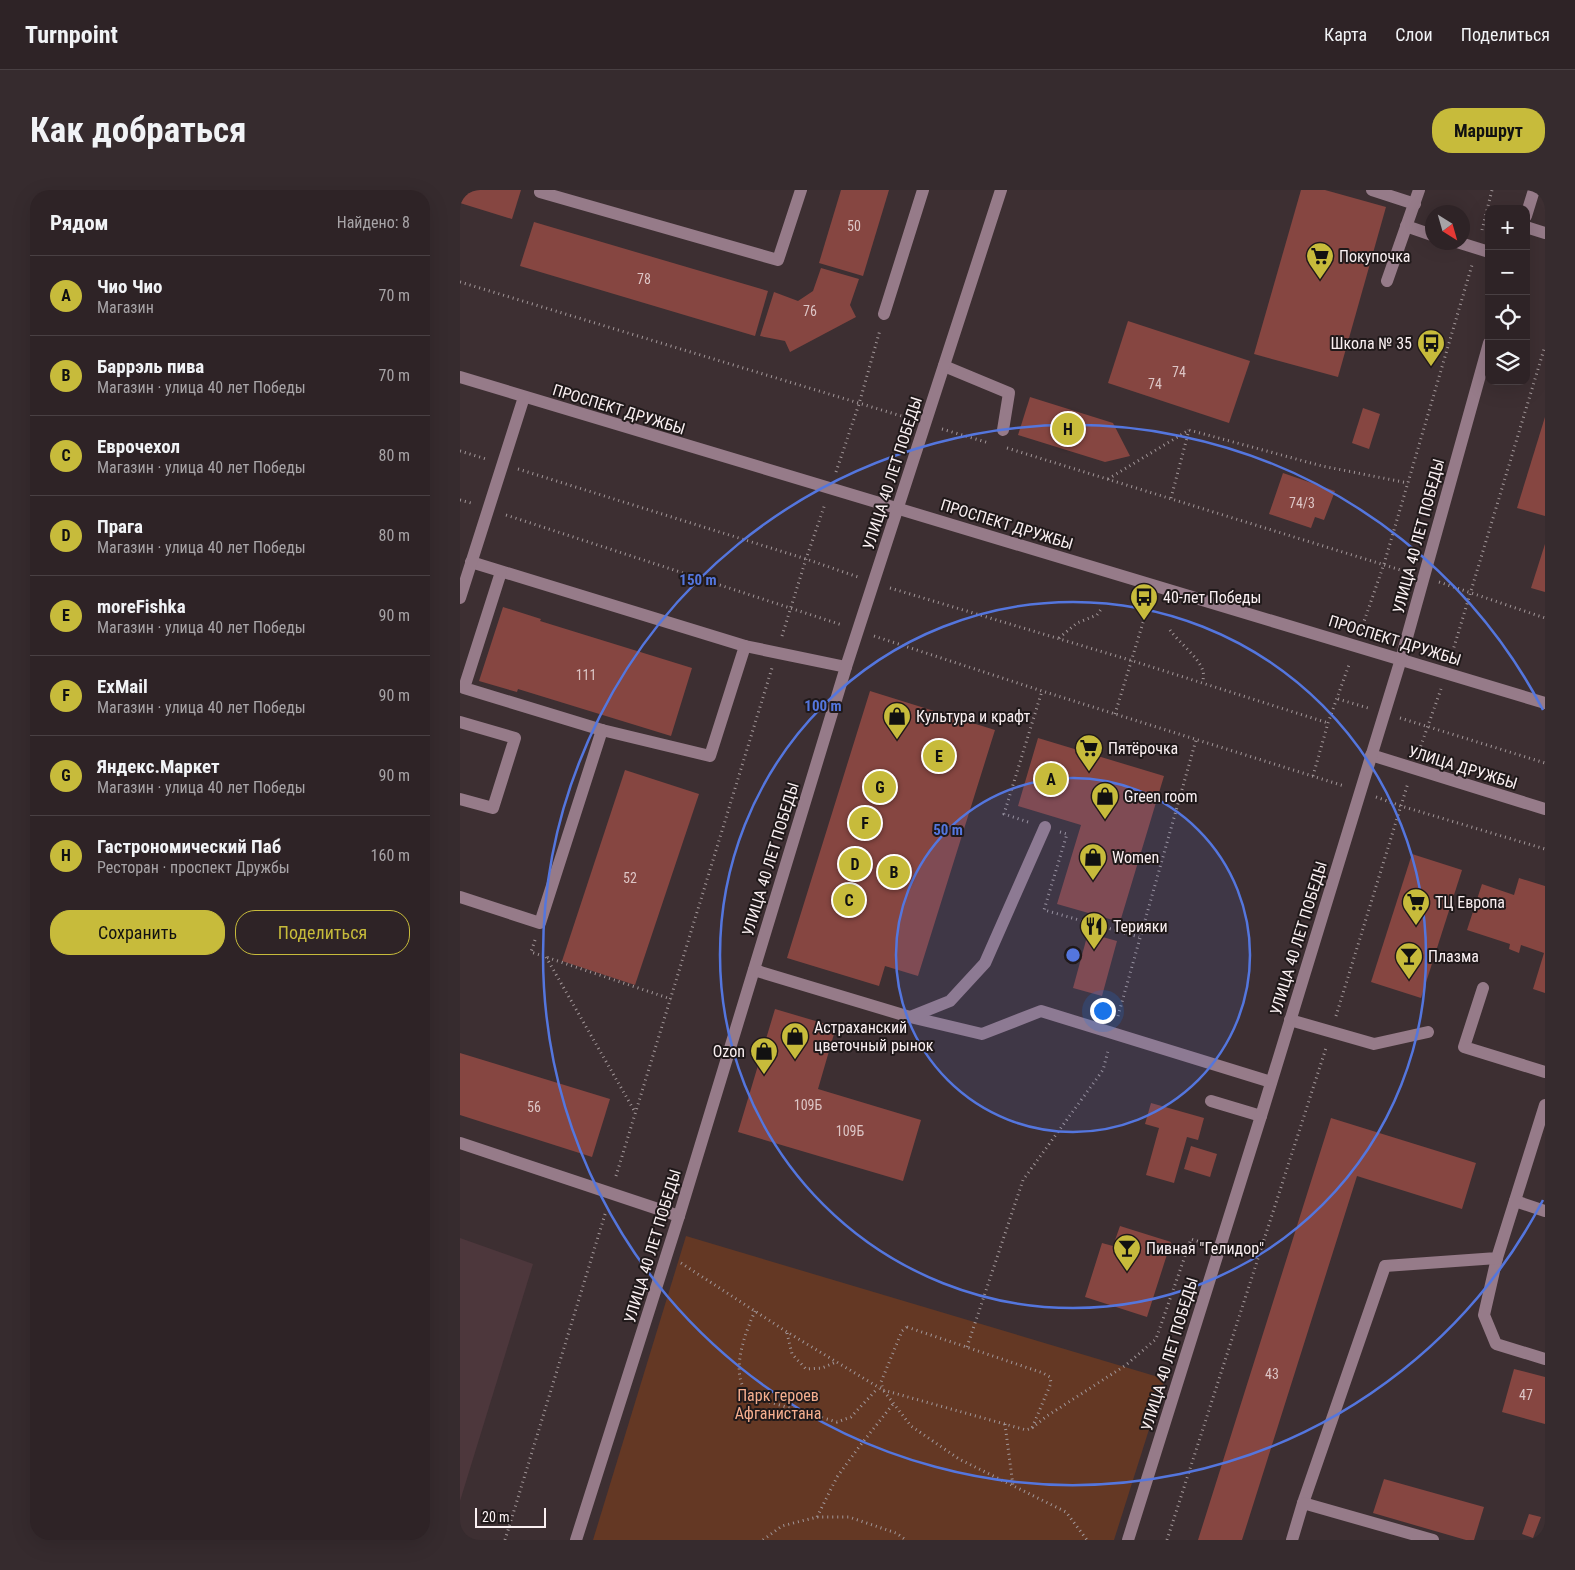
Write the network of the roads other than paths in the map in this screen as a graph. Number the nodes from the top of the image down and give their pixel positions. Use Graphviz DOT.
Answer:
graph roads {
  1 [pos="541,190"];
  2 [pos="801,190"];
  3 [pos="923,190"];
  4 [pos="1001,190"];
  5 [pos="1372,190"];
  6 [pos="1419,190"];
  7 [pos="1534,190"];
  8 [pos="1415,204"];
  9 [pos="1529,205"];
  10 [pos="1406,226"];
  11 [pos="1530,228"];
  12 [pos="1425,232"];
  13 [pos="1545,233"];
  14 [pos="1470,246"];
  15 [pos="1483,251"];
  16 [pos="1387,281"];
  17 [pos="884,314"];
  18 [pos="1485,357"];
  19 [pos="944,366"];
  20 [pos="460,377"];
  21 [pos="524,398"];
  22 [pos="1003,430"];
  23 [pos="897,509"];
  24 [pos="472,562"];
  25 [pos="501,572"];
  26 [pos="460,598"];
  27 [pos="745,646"];
  28 [pos="1401,659"];
  29 [pos="846,668"];
  30 [pos="1545,703"];
  31 [pos="460,722"];
  32 [pos="602,730"];
  33 [pos="1371,755"];
  34 [pos="460,799"];
  35 [pos="1545,809"];
  36 [pos="1045,827"];
  37 [pos="460,897"];
  38 [pos="754,970"];
  39 [pos="1483,988"];
  40 [pos="910,1017"];
  41 [pos="1290,1020"];
  42 [pos="1428,1032"];
  43 [pos="1545,1072"];
  44 [pos="1271,1082"];
  45 [pos="1211,1101"];
  46 [pos="1545,1105"];
  47 [pos="1261,1116"];
  48 [pos="1541,1134"];
  49 [pos="460,1143"];
  50 [pos="1515,1201"];
  51 [pos="1545,1211"];
  52 [pos="678,1216"];
  53 [pos="1497,1258"];
  54 [pos="1545,1359"];
  55 [pos="1303,1502"];
  56 [pos="576,1540"];
  57 [pos="1128,1540"];
  58 [pos="1292,1540"];
  59 [pos="1433,1540"];
  1 -- 2 [label="street"];
  3 -- 17 [label="street"];
  4 -- 19 [label="street, УЛИЦА 40 ЛЕТ ПОБЕДЫ"];
  5 -- 8 [label="street"];
  6 -- 8 [label="street"];
  7 -- 9 [label="street"];
  8 -- 10 [label="street"];
  10 -- 12 [label="street"];
  10 -- 16 [label="street"];
  11 -- 13 [label="street"];
  14 -- 15 [label="street"];
  18 -- 28 [label="street, УЛИЦА 40 ЛЕТ ПОБЕДЫ"];
  19 -- 22 [label="street"];
  19 -- 23 [label="street, УЛИЦА 40 ЛЕТ ПОБЕДЫ"];
  20 -- 21 [label="street, ПРОСПЕКТ ДРУЖБЫ"];
  21 -- 23 [label="street, ПРОСПЕКТ ДРУЖБЫ"];
  21 -- 24 [label="street"];
  23 -- 28 [label="street, ПРОСПЕКТ ДРУЖБЫ"];
  23 -- 29 [label="street, УЛИЦА 40 ЛЕТ ПОБЕДЫ"];
  24 -- 25 [label="street"];
  24 -- 26 [label="street"];
  25 -- 27 [label="street"];
  25 -- 32 [label="street"];
  27 -- 29 [label="street"];
  27 -- 32 [label="street"];
  28 -- 30 [label="street, ПРОСПЕКТ ДРУЖБЫ"];
  28 -- 33 [label="street, УЛИЦА 40 ЛЕТ ПОБЕДЫ"];
  29 -- 38 [label="street, УЛИЦА 40 ЛЕТ ПОБЕДЫ"];
  31 -- 34 [label="street"];
  32 -- 37 [label="street"];
  33 -- 35 [label="street, УЛИЦА ДРУЖБЫ"];
  33 -- 41 [label="street, УЛИЦА 40 ЛЕТ ПОБЕДЫ"];
  36 -- 40 [label="street"];
  38 -- 40 [label="street"];
  38 -- 52 [label="street, УЛИЦА 40 ЛЕТ ПОБЕДЫ"];
  39 -- 43 [label="street"];
  40 -- 44 [label="street"];
  41 -- 42 [label="street"];
  41 -- 44 [label="street, УЛИЦА 40 ЛЕТ ПОБЕДЫ"];
  44 -- 47 [label="street, УЛИЦА 40 ЛЕТ ПОБЕДЫ"];
  45 -- 47 [label="street"];
  46 -- 48 [label="street"];
  47 -- 57 [label="street, УЛИЦА 40 ЛЕТ ПОБЕДЫ"];
  48 -- 50 [label="street"];
  49 -- 52 [label="street"];
  50 -- 51 [label="street"];
  50 -- 53 [label="street"];
  52 -- 56 [label="street, УЛИЦА 40 ЛЕТ ПОБЕДЫ"];
  53 -- 54 [label="street"];
  53 -- 55 [label="street"];
  55 -- 58 [label="street"];
  55 -- 59 [label="street"];
}
